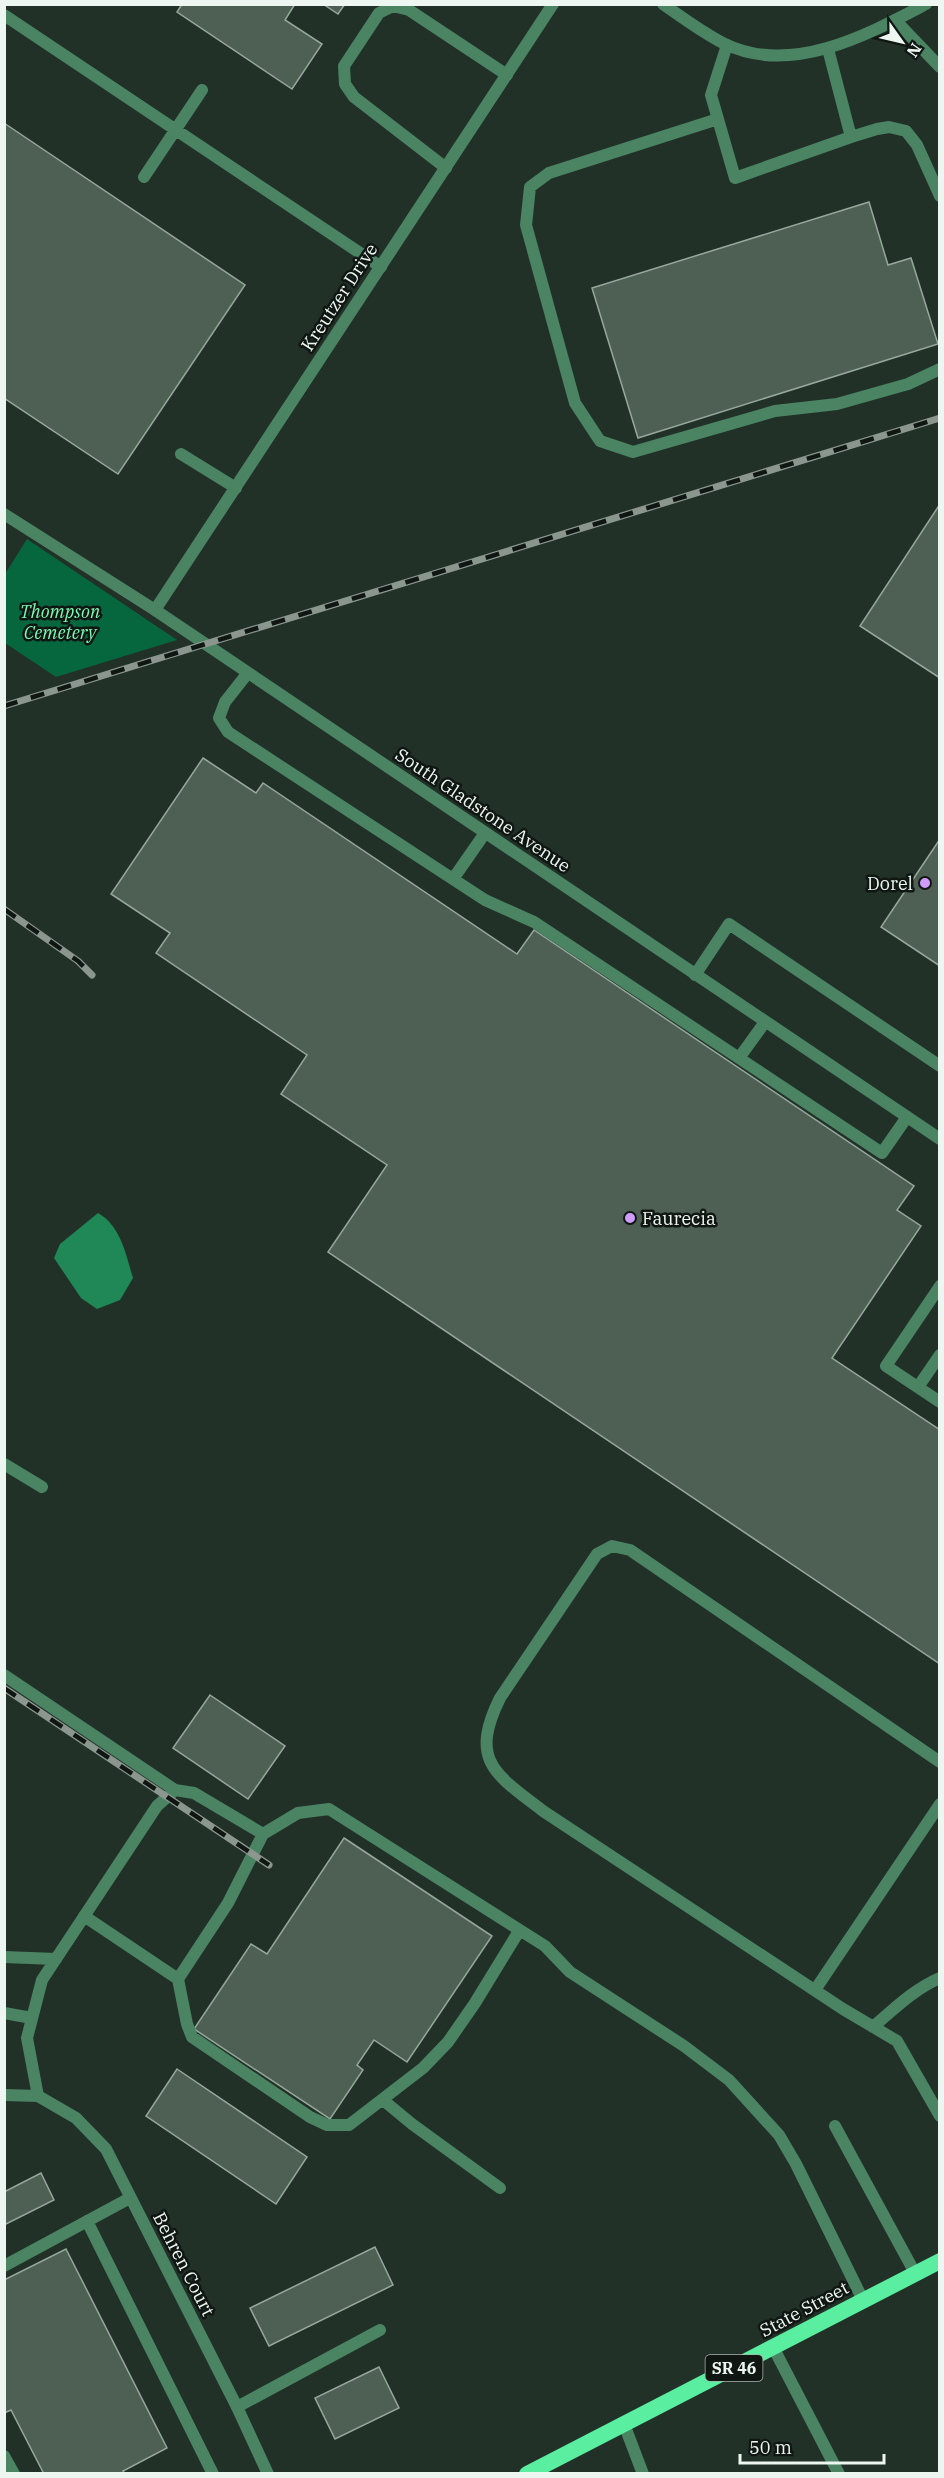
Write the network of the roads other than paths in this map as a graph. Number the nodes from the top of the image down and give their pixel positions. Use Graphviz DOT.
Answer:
graph roads {
  1 [pos="553,4"];
  2 [pos="663,4"];
  3 [pos="926,4"];
  4 [pos="4,15"];
  5 [pos="895,20"];
  6 [pos="727,45"];
  7 [pos="828,49"];
  8 [pos="939,67"];
  9 [pos="507,75"];
  10 [pos="202,90"];
  11 [pos="718,119"];
  12 [pos="175,129"];
  13 [pos="851,137"];
  14 [pos="446,168"];
  15 [pos="144,177"];
  16 [pos="939,196"];
  17 [pos="381,267"];
  18 [pos="939,369"];
  19 [pos="181,453"];
  20 [pos="236,488"];
  21 [pos="4,514"];
  22 [pos="155,610"];
  23 [pos="247,674"];
  24 [pos="485,833"];
  25 [pos="453,879"];
  26 [pos="695,975"];
  27 [pos="765,1022"];
  28 [pos="739,1058"];
  29 [pos="939,1066"];
  30 [pos="907,1117"];
  31 [pos="939,1139"];
  32 [pos="939,1286"];
  33 [pos="939,1355"];
  34 [pos="918,1387"];
  35 [pos="939,1401"];
  36 [pos="4,1464"];
  37 [pos="42,1487"];
  38 [pos="4,1675"];
  39 [pos="939,1762"];
  40 [pos="175,1790"];
  41 [pos="939,1804"];
  42 [pos="263,1834"];
  43 [pos="84,1916"];
  44 [pos="519,1931"];
  45 [pos="4,1957"];
  46 [pos="56,1959"];
  47 [pos="939,1978"];
  48 [pos="178,1979"];
  49 [pos="815,1990"];
  50 [pos="4,2013"];
  51 [pos="32,2018"];
  52 [pos="873,2027"];
  53 [pos="4,2095"];
  54 [pos="38,2096"];
  55 [pos="383,2100"];
  56 [pos="939,2116"];
  57 [pos="835,2126"];
  58 [pos="500,2188"];
  59 [pos="130,2199"];
  60 [pos="87,2221"];
  61 [pos="939,2260"];
  62 [pos="4,2265"];
  63 [pos="915,2273"];
  64 [pos="863,2300"];
  65 [pos="380,2330"];
  66 [pos="773,2347"];
  67 [pos="237,2407"];
  68 [pos="624,2424"];
  69 [pos="4,2456"];
  70 [pos="14,2474"];
  71 [pos="213,2474"];
  72 [pos="268,2474"];
  73 [pos="527,2474"];
  74 [pos="643,2474"];
  75 [pos="839,2474"];
  1 -- 9 [label="street, Kreutzer Drive"];
  2 -- 6 [label="street"];
  3 -- 5 [label="street"];
  4 -- 12 [label="street"];
  5 -- 7 [label="street"];
  5 -- 8 [label="street"];
  6 -- 7 [label="street"];
  6 -- 11 [label="street"];
  7 -- 13 [label="street"];
  9 -- 14 [label="street, Kreutzer Drive"];
  9 -- 14 [label="street"];
  10 -- 12 [label="street"];
  11 -- 13 [label="street"];
  11 -- 18 [label="street"];
  12 -- 15 [label="street"];
  12 -- 17 [label="street"];
  13 -- 16 [label="street"];
  14 -- 17 [label="street, Kreutzer Drive"];
  17 -- 20 [label="street, Kreutzer Drive"];
  19 -- 20 [label="street"];
  20 -- 22 [label="street, Kreutzer Drive"];
  21 -- 22 [label="street, South Gladstone Avenue"];
  22 -- 23 [label="street, South Gladstone Avenue"];
  23 -- 24 [label="street, South Gladstone Avenue"];
  23 -- 25 [label="street"];
  24 -- 25 [label="street"];
  24 -- 26 [label="street, South Gladstone Avenue"];
  25 -- 28 [label="street"];
  26 -- 27 [label="street, South Gladstone Avenue"];
  26 -- 29 [label="street"];
  27 -- 28 [label="street"];
  27 -- 30 [label="street, South Gladstone Avenue"];
  28 -- 30 [label="street"];
  30 -- 31 [label="street, South Gladstone Avenue"];
  32 -- 34 [label="street"];
  33 -- 34 [label="street"];
  34 -- 35 [label="street"];
  36 -- 37 [label="street"];
  38 -- 40 [label="street"];
  39 -- 49 [label="street"];
  40 -- 42 [label="street"];
  40 -- 43 [label="street"];
  41 -- 49 [label="street"];
  42 -- 44 [label="street"];
  42 -- 48 [label="street"];
  43 -- 46 [label="street"];
  43 -- 48 [label="street"];
  44 -- 55 [label="street"];
  44 -- 64 [label="street"];
  45 -- 46 [label="street"];
  46 -- 51 [label="street"];
  47 -- 52 [label="street"];
  48 -- 55 [label="street"];
  49 -- 52 [label="street"];
  50 -- 51 [label="street"];
  51 -- 54 [label="street"];
  52 -- 56 [label="street"];
  53 -- 54 [label="street"];
  54 -- 59 [label="street, Behren Court"];
  55 -- 58 [label="street"];
  57 -- 63 [label="street"];
  59 -- 60 [label="street"];
  59 -- 67 [label="street, Behren Court"];
  60 -- 62 [label="street"];
  60 -- 71 [label="street"];
  61 -- 63 [label="highway, State Street / SR 46"];
  63 -- 64 [label="highway, State Street / SR 46"];
  64 -- 66 [label="highway, State Street / SR 46"];
  65 -- 67 [label="street"];
  66 -- 68 [label="highway, State Street / SR 46"];
  66 -- 75 [label="street"];
  67 -- 72 [label="street, Behren Court"];
  68 -- 73 [label="highway, State Street / SR 46"];
  68 -- 74 [label="street"];
  69 -- 70 [label="street"];
}
